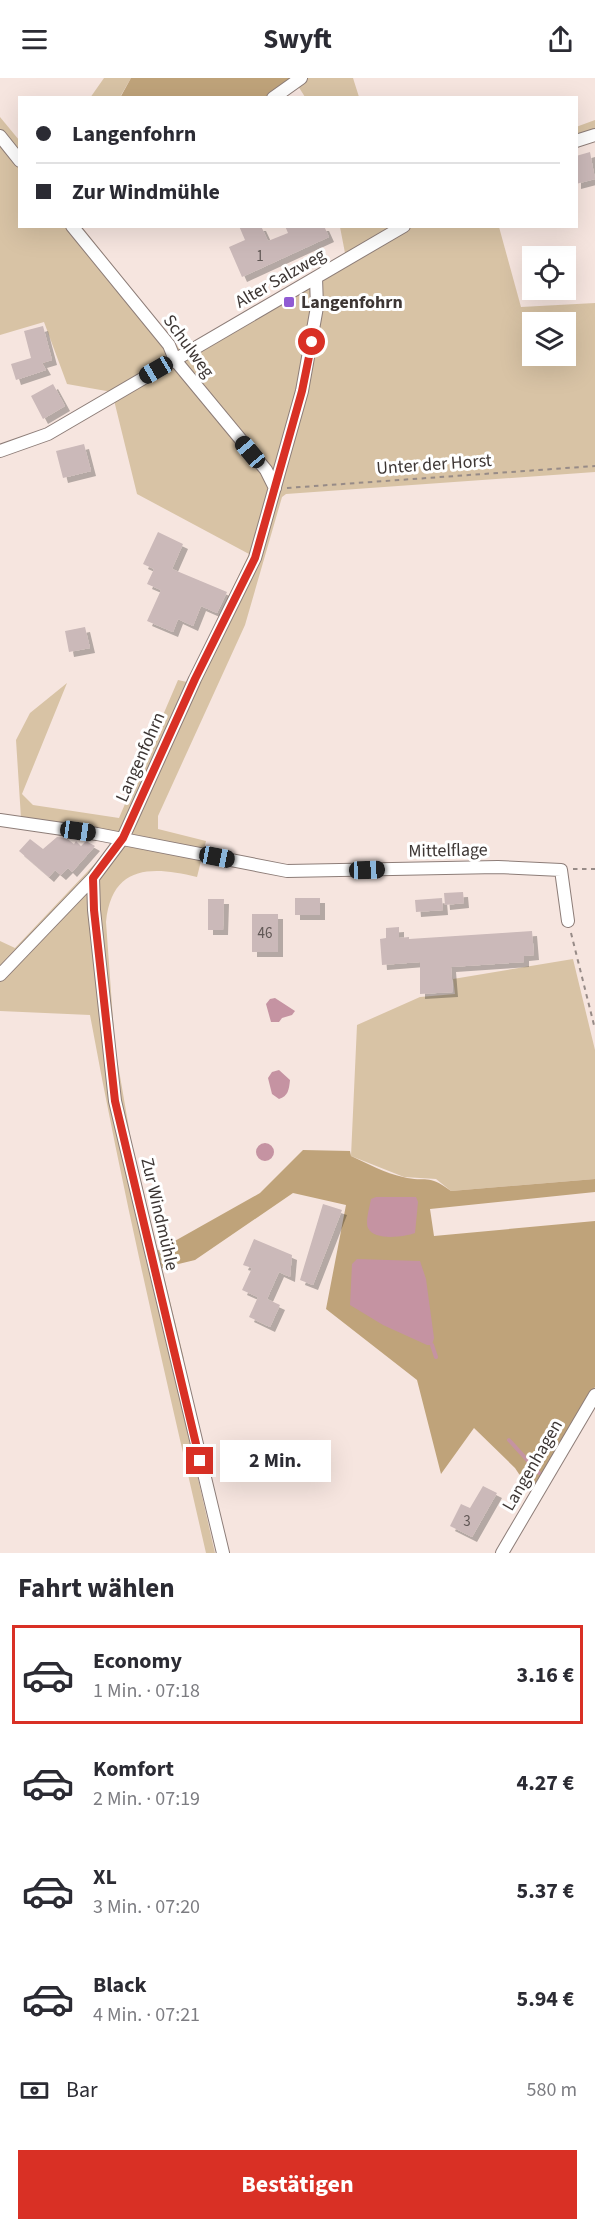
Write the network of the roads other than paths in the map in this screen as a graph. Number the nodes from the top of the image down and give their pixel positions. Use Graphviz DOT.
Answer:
graph roads {
  1 [pos="301,78"];
  2 [pos="276,96"];
  3 [pos="595,135"];
  4 [pos="0,136"];
  5 [pos="578,140"];
  6 [pos="18,158"];
  7 [pos="74,228"];
  8 [pos="401,228"];
  9 [pos="316,278"];
  10 [pos="175,360"];
  11 [pos="0,451"];
  12 [pos="275,488"];
  13 [pos="0,820"];
  14 [pos="123,838"];
  15 [pos="93,878"];
  16 [pos="568,921"];
  17 [pos="0,975"];
  18 [pos="593,1401"];
  19 [pos="223,1553"];
  20 [pos="502,1553"];
  1 -- 2 [label="street"];
  3 -- 5 [label="street"];
  4 -- 6 [label="street"];
  7 -- 10 [label="street, Schulweg"];
  8 -- 9 [label="street, Alter Salzweg"];
  9 -- 10 [label="street, Alter Salzweg"];
  9 -- 12 [label="street, Langenfohrn"];
  10 -- 11 [label="street, Alter Salzweg"];
  10 -- 12 [label="street, Schulweg"];
  12 -- 14 [label="street, Langenfohrn"];
  13 -- 14 [label="street, Mittelflage"];
  14 -- 15 [label="street, Langenfohrn"];
  14 -- 16 [label="street, Mittelflage"];
  15 -- 17 [label="street, Langenfohrn"];
  15 -- 19 [label="street, Zur Windmühle"];
  18 -- 20 [label="street, Langenhagen"];
}
